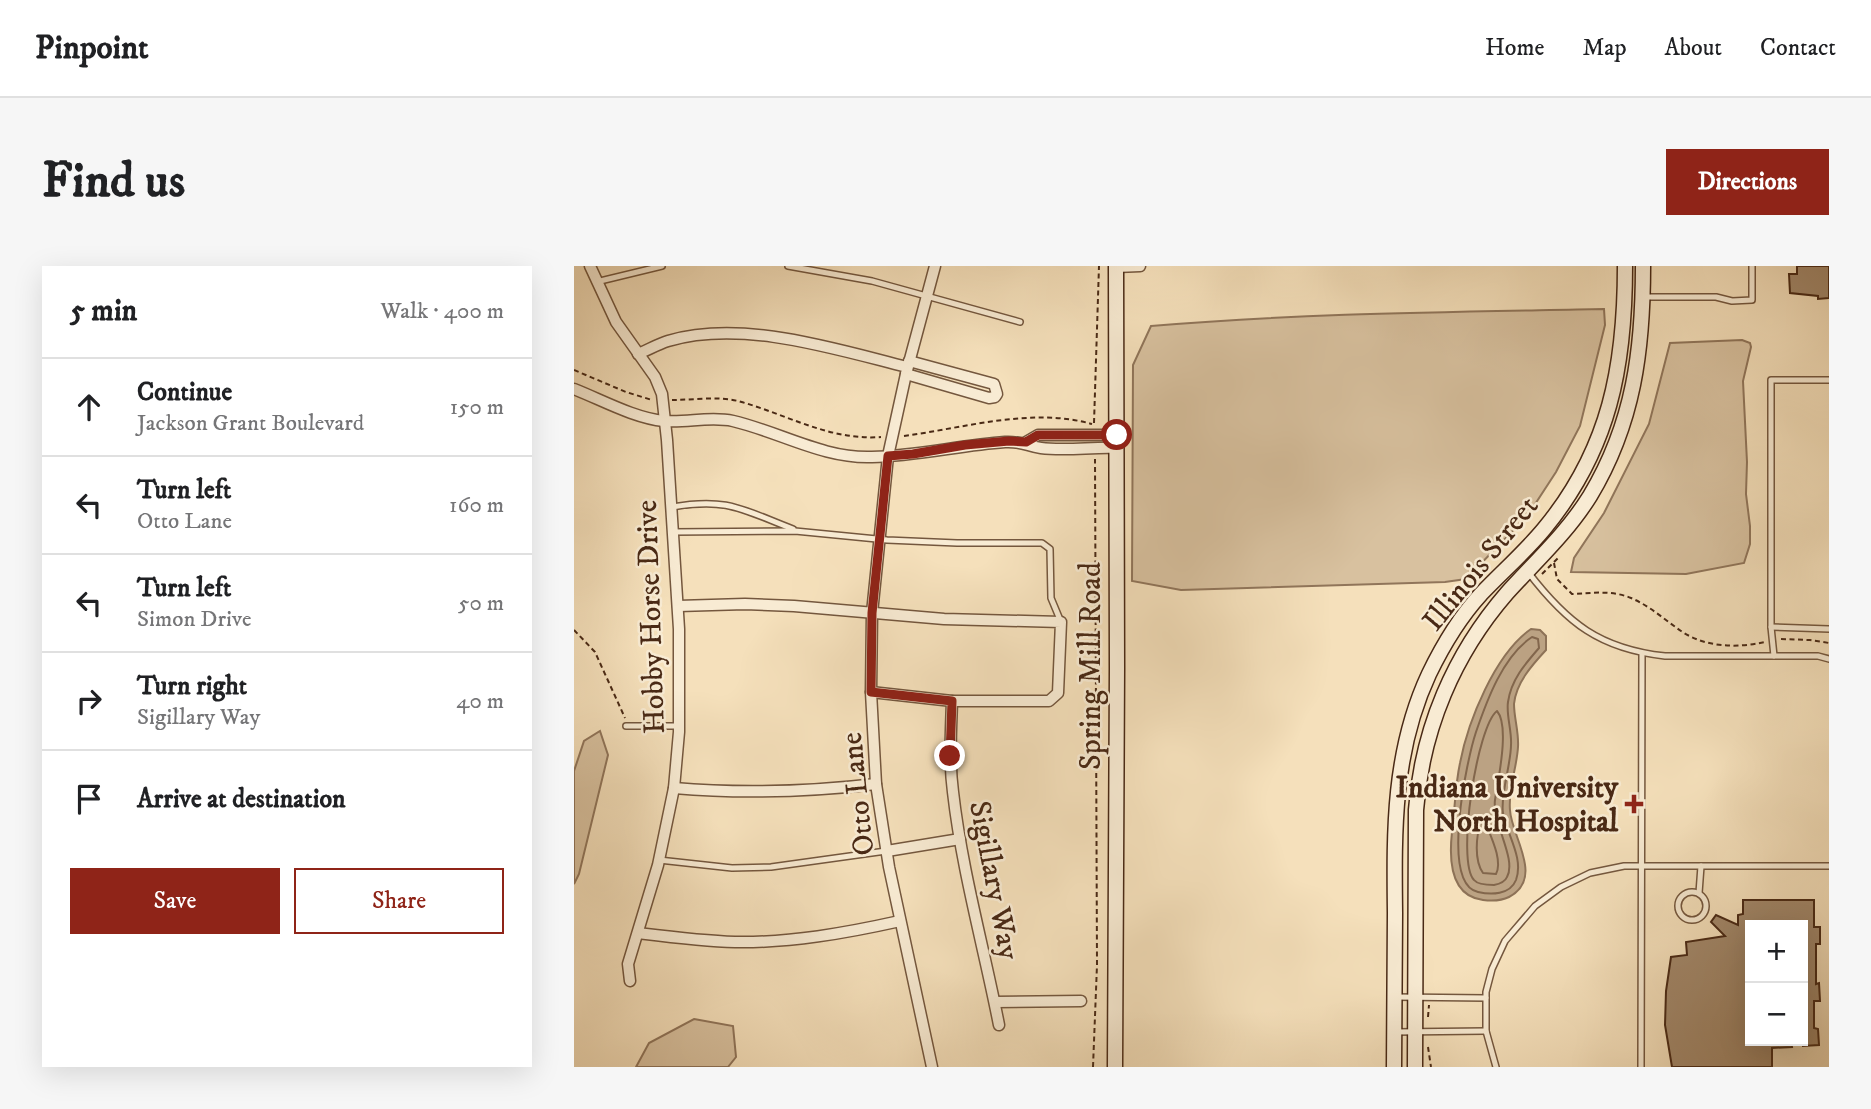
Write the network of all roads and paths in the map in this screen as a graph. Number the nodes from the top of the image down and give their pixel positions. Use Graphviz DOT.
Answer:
graph roads {
  1 [pos="590,266"];
  2 [pos="662,266"];
  3 [pos="788,266"];
  4 [pos="935,266"];
  5 [pos="1099,266"];
  6 [pos="1116,266"];
  7 [pos="1140,266"];
  8 [pos="1625,266"];
  9 [pos="1643,266"];
  10 [pos="1752,266"];
  11 [pos="596,282"];
  12 [pos="927,297"];
  13 [pos="1643,297"];
  14 [pos="1020,323"];
  15 [pos="638,354"];
  16 [pos="907,367"];
  17 [pos="574,370"];
  18 [pos="942,370"];
  19 [pos="978,380"];
  20 [pos="1829,380"];
  21 [pos="929,381"];
  22 [pos="574,388"];
  23 [pos="966,392"];
  24 [pos="663,400"];
  25 [pos="666,421"];
  26 [pos="892,436"];
  27 [pos="1026,442"];
  28 [pos="1116,442"];
  29 [pos="1091,447"];
  30 [pos="888,456"];
  31 [pos="672,507"];
  32 [pos="796,531"];
  33 [pos="674,532"];
  34 [pos="879,539"];
  35 [pos="1560,555"];
  36 [pos="1554,563"];
  37 [pos="1532,576"];
  38 [pos="678,606"];
  39 [pos="872,613"];
  40 [pos="1061,622"];
  41 [pos="1771,627"];
  42 [pos="1829,629"];
  43 [pos="574,630"];
  44 [pos="1772,641"];
  45 [pos="1829,643"];
  46 [pos="1642,653"];
  47 [pos="1774,656"];
  48 [pos="1829,659"];
  49 [pos="871,692"];
  50 [pos="952,701"];
  51 [pos="625,718"];
  52 [pos="626,726"];
  53 [pos="679,726"];
  54 [pos="876,783"];
  55 [pos="674,788"];
  56 [pos="960,839"];
  57 [pos="887,851"];
  58 [pos="659,860"];
  59 [pos="1641,866"];
  60 [pos="1701,866"];
  61 [pos="1829,866"];
  62 [pos="1699,893"];
  63 [pos="900,921"];
  64 [pos="638,933"];
  65 [pos="630,981"];
  66 [pos="1395,997"];
  67 [pos="1421,997"];
  68 [pos="1486,998"];
  69 [pos="1081,1001"];
  70 [pos="995,1002"];
  71 [pos="999,1025"];
  72 [pos="1486,1031"];
  73 [pos="1395,1032"];
  74 [pos="1421,1032"];
  75 [pos="932,1067"];
  76 [pos="1093,1067"];
  77 [pos="1115,1067"];
  78 [pos="1394,1067"];
  79 [pos="1415,1067"];
  80 [pos="1431,1067"];
  81 [pos="1496,1067"];
  82 [pos="1641,1067"];
  1 -- 11 [label="street, Hobby Horse Drive"];
  2 -- 11 [label="lane"];
  3 -- 12 [label="lane"];
  4 -- 12 [label="street, Otto Lane"];
  5 -- 26 [label="path"];
  6 -- 7 [label="street"];
  6 -- 28 [label="street, Spring Mill Road"];
  8 -- 66 [label="street, Illinois Street"];
  9 -- 13 [label="street, Illinois Street"];
  10 -- 13 [label="lane"];
  11 -- 15 [label="street, Hobby Horse Drive"];
  12 -- 14 [label="lane"];
  12 -- 16 [label="street, Otto Lane"];
  13 -- 37 [label="street, Illinois Street"];
  15 -- 16 [label="street"];
  15 -- 24 [label="street, Hobby Horse Drive"];
  16 -- 18 [label="street"];
  16 -- 21 [label="street"];
  16 -- 26 [label="street, Otto Lane"];
  17 -- 24 [label="path"];
  18 -- 19 [label="street"];
  18 -- 21 [label="lane"];
  19 -- 23 [label="lane"];
  19 -- 23 [label="street"];
  20 -- 41 [label="lane"];
  21 -- 23 [label="street"];
  22 -- 25 [label="street"];
  24 -- 25 [label="street, Hobby Horse Drive"];
  24 -- 26 [label="path"];
  25 -- 30 [label="street"];
  25 -- 31 [label="street, Hobby Horse Drive"];
  26 -- 30 [label="street, Otto Lane"];
  27 -- 28 [label="street"];
  27 -- 29 [label="street"];
  27 -- 30 [label="street"];
  28 -- 29 [label="street"];
  28 -- 77 [label="street, Spring Mill Road"];
  29 -- 76 [label="path"];
  30 -- 34 [label="street, Otto Lane"];
  31 -- 32 [label="lane"];
  31 -- 33 [label="street, Hobby Horse Drive"];
  32 -- 33 [label="lane"];
  32 -- 34 [label="lane"];
  33 -- 38 [label="street, Hobby Horse Drive"];
  34 -- 39 [label="street, Otto Lane"];
  34 -- 40 [label="lane"];
  35 -- 36 [label="path"];
  36 -- 37 [label="path"];
  36 -- 44 [label="path"];
  37 -- 46 [label="lane"];
  37 -- 67 [label="street, Illinois Street"];
  38 -- 39 [label="street"];
  38 -- 53 [label="street, Hobby Horse Drive"];
  39 -- 40 [label="street"];
  39 -- 49 [label="street, Otto Lane"];
  40 -- 50 [label="street"];
  41 -- 42 [label="lane"];
  41 -- 44 [label="lane"];
  43 -- 51 [label="path"];
  44 -- 45 [label="path"];
  44 -- 47 [label="lane"];
  46 -- 47 [label="lane"];
  46 -- 59 [label="lane"];
  47 -- 48 [label="lane"];
  49 -- 50 [label="street"];
  49 -- 54 [label="street, Otto Lane"];
  50 -- 56 [label="street, Sigillary Way"];
  52 -- 53 [label="lane"];
  53 -- 55 [label="street, Hobby Horse Drive"];
  54 -- 55 [label="street"];
  54 -- 57 [label="street, Otto Lane"];
  55 -- 58 [label="street, Hobby Horse Drive"];
  56 -- 57 [label="street"];
  56 -- 70 [label="street, Sigillary Way"];
  57 -- 58 [label="lane"];
  57 -- 63 [label="street, Otto Lane"];
  58 -- 64 [label="street, Hobby Horse Drive"];
  59 -- 60 [label="lane"];
  59 -- 68 [label="lane"];
  59 -- 82 [label="lane"];
  60 -- 61 [label="lane"];
  60 -- 62 [label="lane"];
  62 -- 62 [label="lane"];
  63 -- 64 [label="street"];
  63 -- 75 [label="street, Otto Lane"];
  64 -- 65 [label="street, Hobby Horse Drive"];
  66 -- 67 [label="lane"];
  66 -- 73 [label="street, Illinois Street"];
  67 -- 68 [label="lane"];
  67 -- 74 [label="street, Illinois Street"];
  67 -- 74 [label="path"];
  68 -- 72 [label="lane"];
  69 -- 70 [label="street"];
  70 -- 71 [label="street, Sigillary Way"];
  72 -- 74 [label="lane"];
  72 -- 81 [label="lane"];
  73 -- 74 [label="lane"];
  73 -- 78 [label="street, Illinois Street"];
  74 -- 79 [label="street, Illinois Street"];
  74 -- 80 [label="path"];
}
